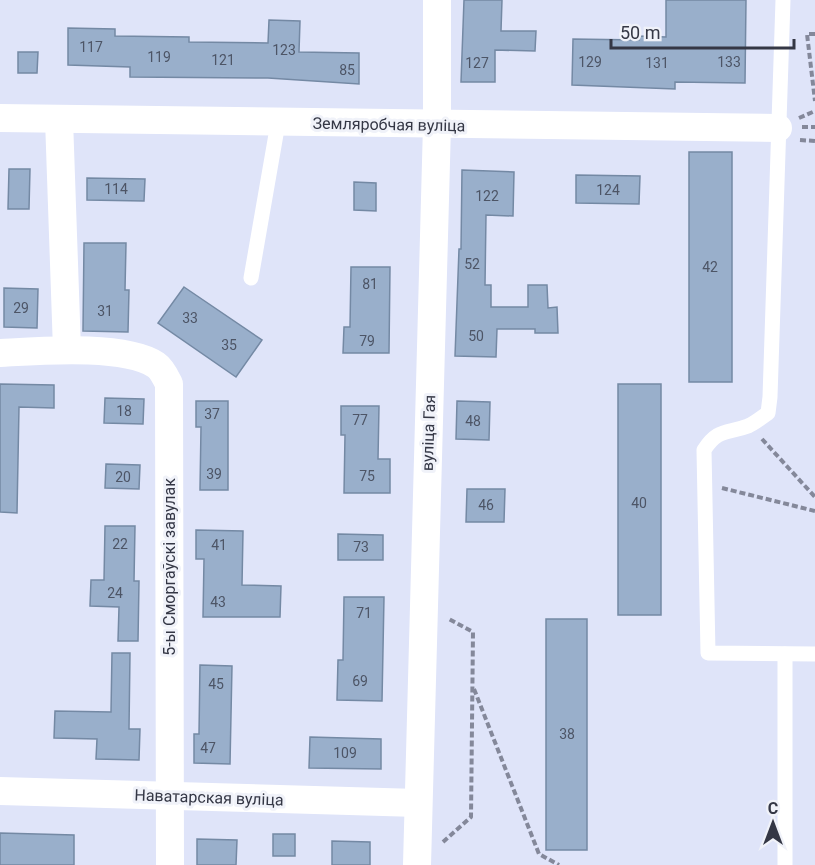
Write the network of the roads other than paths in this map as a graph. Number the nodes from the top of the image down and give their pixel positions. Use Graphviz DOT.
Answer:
graph roads {
  1 [pos="437,0"];
  2 [pos="783,0"];
  3 [pos="0,118"];
  4 [pos="59,119"];
  5 [pos="278,123"];
  6 [pos="437,125"];
  7 [pos="778,128"];
  8 [pos="251,278"];
  9 [pos="67,350"];
  10 [pos="0,353"];
  11 [pos="785,654"];
  12 [pos="815,654"];
  13 [pos="0,791"];
  14 [pos="170,795"];
  15 [pos="418,803"];
  16 [pos="170,865"];
  17 [pos="417,865"];
  18 [pos="785,865"];
  1 -- 6 [label="street, вуліца Гая"];
  2 -- 7 [label="lane"];
  3 -- 4 [label="street, Земляробчая вуліца"];
  4 -- 5 [label="street, Земляробчая вуліца"];
  4 -- 9 [label="street"];
  5 -- 6 [label="street, Земляробчая вуліца"];
  5 -- 8 [label="lane"];
  6 -- 7 [label="street, Земляробчая вуліца"];
  6 -- 15 [label="street, вуліца Гая"];
  7 -- 11 [label="lane"];
  9 -- 10 [label="street, 5-ы Сморгаўскі завулак"];
  9 -- 14 [label="street, 5-ы Сморгаўскі завулак"];
  11 -- 12 [label="lane"];
  11 -- 18 [label="lane"];
  13 -- 14 [label="street, Наватарская вуліца"];
  14 -- 15 [label="street, Наватарская вуліца"];
  14 -- 16 [label="street, 5-ы Сморгаўскі завулак"];
  15 -- 17 [label="street, вуліца Гая"];
}
